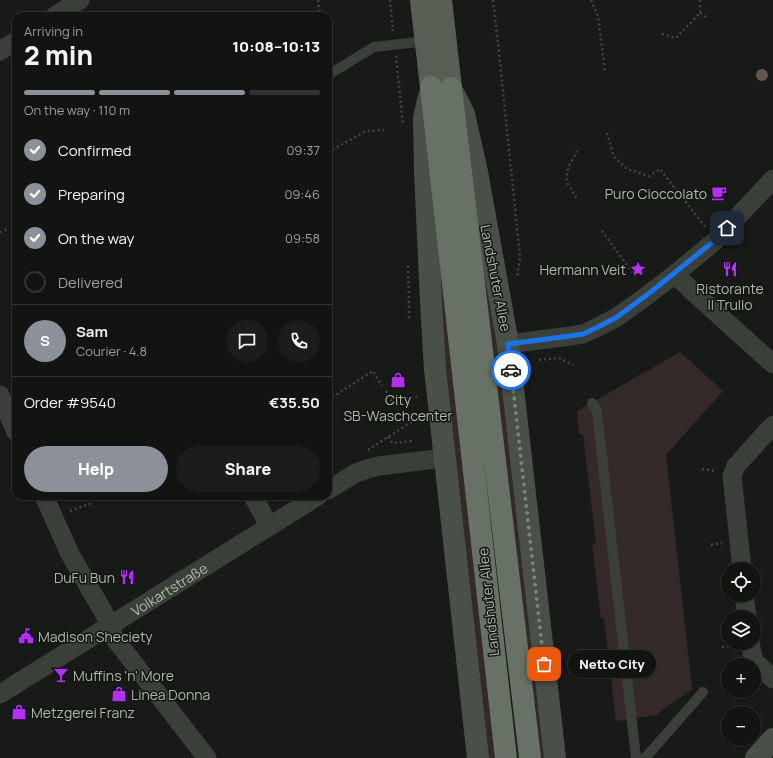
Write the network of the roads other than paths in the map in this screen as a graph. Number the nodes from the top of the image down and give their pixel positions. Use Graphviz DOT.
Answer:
graph roads {
  1 [pos="421,0"];
  2 [pos="441,0"];
  3 [pos="426,41"];
  4 [pos="12,44"];
  5 [pos="0,51"];
  6 [pos="332,73"];
  7 [pos="441,88"];
  8 [pos="773,179"];
  9 [pos="675,274"];
  10 [pos="508,344"];
  11 [pos="773,364"];
  12 [pos="0,395"];
  13 [pos="592,403"];
  14 [pos="12,423"];
  15 [pos="773,425"];
  16 [pos="444,458"];
  17 [pos="332,488"];
  18 [pos="46,500"];
  19 [pos="255,500"];
  20 [pos="311,500"];
  21 [pos="269,526"];
  22 [pos="741,562"];
  23 [pos="110,626"];
  24 [pos="752,650"];
  25 [pos="773,679"];
  26 [pos="703,692"];
  27 [pos="0,694"];
  28 [pos="773,739"];
  29 [pos="207,758"];
  30 [pos="478,758"];
  31 [pos="506,758"];
  32 [pos="530,758"];
  33 [pos="555,758"];
  34 [pos="636,758"];
  35 [pos="644,758"];
  36 [pos="756,758"];
  1 -- 3 [label="main road, Landshuter Allee"];
  2 -- 7 [label="main road, Landshuter Allee"];
  3 -- 6 [label="lane"];
  3 -- 7 [label="main road, Landshuter Allee"];
  4 -- 5 [label="street"];
  7 -- 10 [label="main road, Landshuter Allee"];
  7 -- 16 [label="main road, Landshuter Allee"];
  7 -- 31 [label="highway, Landshuter Allee"];
  7 -- 32 [label="highway, Landshuter Allee"];
  8 -- 9 [label="street"];
  9 -- 10 [label="street"];
  9 -- 11 [label="street"];
  10 -- 33 [label="main road, Landshuter Allee"];
  12 -- 14 [label="street"];
  13 -- 34 [label="lane"];
  15 -- 22 [label="street"];
  16 -- 17 [label="street"];
  16 -- 30 [label="main road, Landshuter Allee"];
  18 -- 23 [label="street"];
  19 -- 21 [label="street"];
  20 -- 21 [label="street, Volkartstraße"];
  21 -- 23 [label="street, Volkartstraße"];
  23 -- 27 [label="street, Volkartstraße"];
  23 -- 29 [label="street"];
  24 -- 25 [label="street"];
  26 -- 35 [label="lane"];
  28 -- 36 [label="main road"];
}
